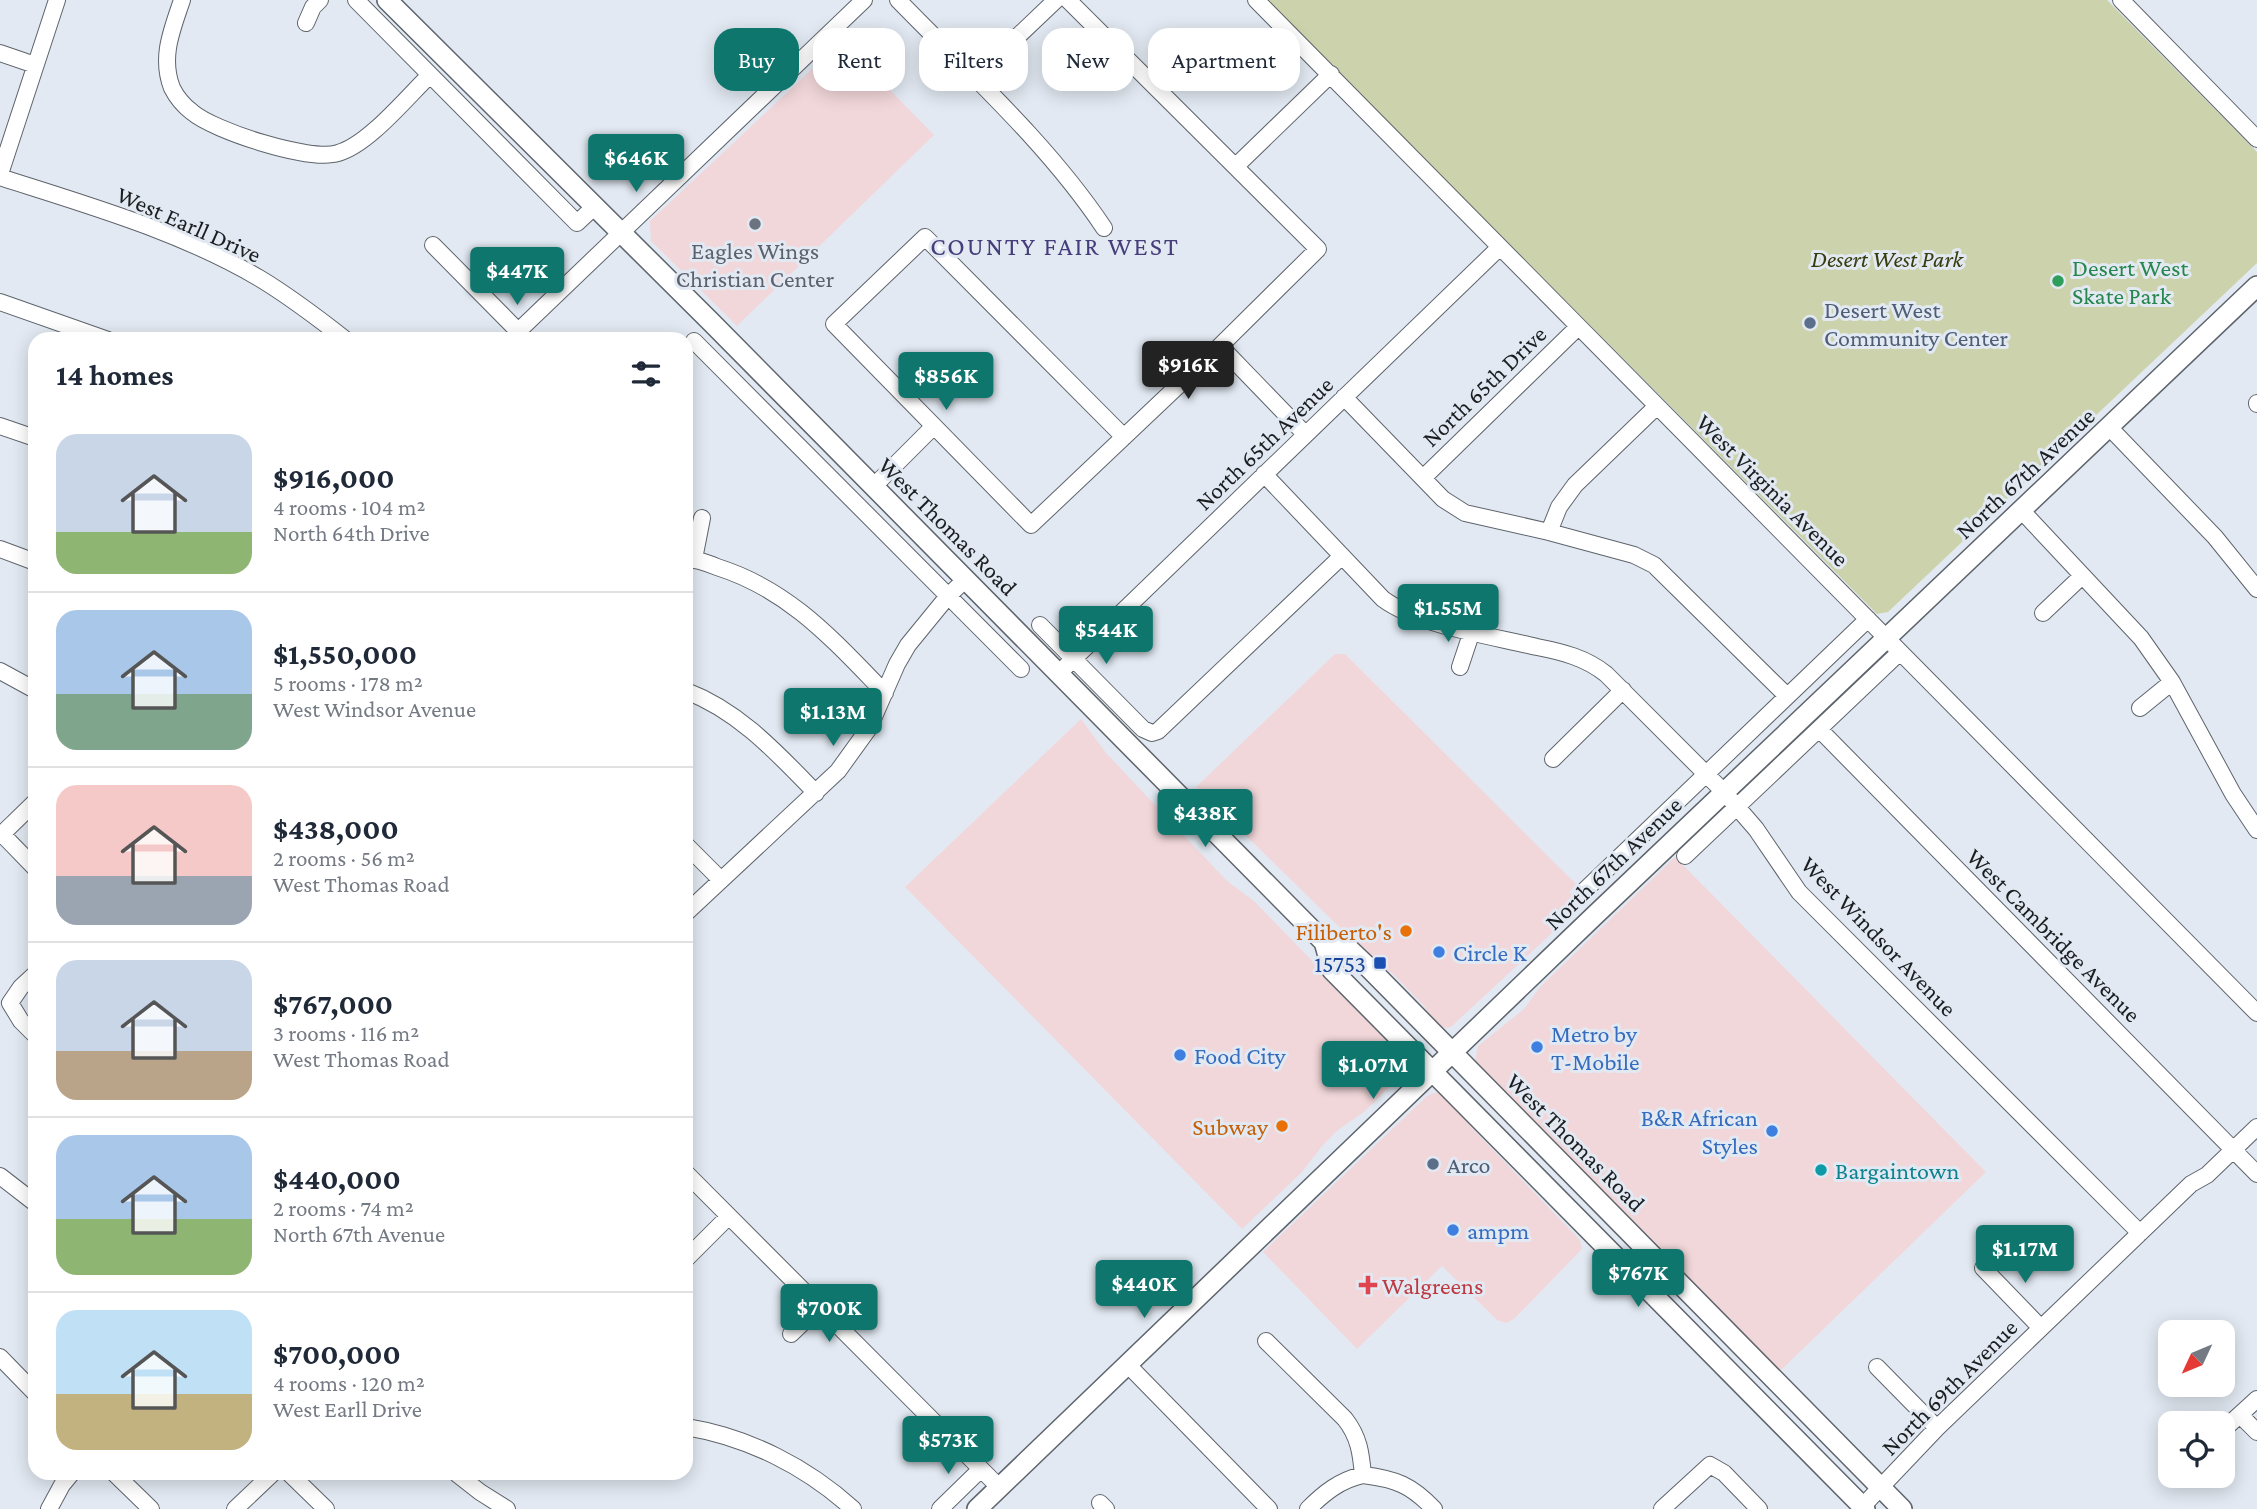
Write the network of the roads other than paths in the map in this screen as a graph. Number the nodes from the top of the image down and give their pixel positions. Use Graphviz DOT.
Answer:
graph roads {
  1 [pos="57,0"];
  2 [pos="182,0"];
  3 [pos="320,0"];
  4 [pos="356,0"];
  5 [pos="387,0"];
  6 [pos="864,0"];
  7 [pos="898,0"];
  8 [pos="1056,0"];
  9 [pos="1068,0"];
  10 [pos="1256,0"];
  11 [pos="2121,0"];
  12 [pos="306,23"];
  13 [pos="925,28"];
  14 [pos="1027,28"];
  15 [pos="0,53"];
  16 [pos="35,65"];
  17 [pos="1331,74"];
  18 [pos="430,75"];
  19 [pos="986,91"];
  20 [pos="2257,139"];
  21 [pos="1236,166"];
  22 [pos="0,175"];
  23 [pos="594,207"];
  24 [pos="1104,228"];
  25 [pos="622,233"];
  26 [pos="433,245"];
  27 [pos="1500,247"];
  28 [pos="2257,286"];
  29 [pos="0,302"];
  30 [pos="712,323"];
  31 [pos="1578,327"];
  32 [pos="85,332"];
  33 [pos="335,332"];
  34 [pos="511,332"];
  35 [pos="517,332"];
  36 [pos="693,342"];
  37 [pos="1220,346"];
  38 [pos="693,348"];
  39 [pos="1344,397"];
  40 [pos="1657,406"];
  41 [pos="0,426"];
  42 [pos="934,426"];
  43 [pos="2109,427"];
  44 [pos="1305,434"];
  45 [pos="28,436"];
  46 [pos="1124,437"];
  47 [pos="1264,474"];
  48 [pos="1423,478"];
  49 [pos="874,486"];
  50 [pos="2021,510"];
  51 [pos="702,518"];
  52 [pos="1549,532"];
  53 [pos="0,549"];
  54 [pos="693,549"];
  55 [pos="1342,556"];
  56 [pos="28,559"];
  57 [pos="693,560"];
  58 [pos="2082,576"];
  59 [pos="966,579"];
  60 [pos="2257,589"];
  61 [pos="948,596"];
  62 [pos="2043,613"];
  63 [pos="1868,619"];
  64 [pos="1040,625"];
  65 [pos="1472,631"];
  66 [pos="1886,637"];
  67 [pos="1900,652"];
  68 [pos="1066,666"];
  69 [pos="1460,667"];
  70 [pos="1021,669"];
  71 [pos="0,671"];
  72 [pos="2172,682"];
  73 [pos="28,686"];
  74 [pos="1623,691"];
  75 [pos="885,693"];
  76 [pos="693,694"];
  77 [pos="1787,696"];
  78 [pos="2140,708"];
  79 [pos="1819,729"];
  80 [pos="1553,759"];
  81 [pos="1706,774"];
  82 [pos="1724,792"];
  83 [pos="816,793"];
  84 [pos="1736,807"];
  85 [pos="28,809"];
  86 [pos="2257,830"];
  87 [pos="1,835"];
  88 [pos="693,852"];
  89 [pos="1685,856"];
  90 [pos="28,861"];
  91 [pos="721,880"];
  92 [pos="1583,892"];
  93 [pos="693,906"];
  94 [pos="1324,942"];
  95 [pos="28,980"];
  96 [pos="2257,1013"];
  97 [pos="28,1028"];
  98 [pos="1452,1052"];
  99 [pos="1433,1070"];
  100 [pos="2257,1127"];
  101 [pos="2234,1150"];
  102 [pos="2257,1174"];
  103 [pos="0,1176"];
  104 [pos="693,1180"];
  105 [pos="28,1198"];
  106 [pos="728,1217"];
  107 [pos="2140,1233"];
  108 [pos="693,1252"];
  109 [pos="1983,1268"];
  110 [pos="819,1307"];
  111 [pos="2041,1328"];
  112 [pos="792,1334"];
  113 [pos="1266,1341"];
  114 [pos="0,1357"];
  115 [pos="1127,1364"];
  116 [pos="1877,1367"];
  117 [pos="28,1386"];
  118 [pos="2257,1399"];
  119 [pos="2240,1415"];
  120 [pos="2235,1419"];
  121 [pos="693,1429"];
  122 [pos="1937,1429"];
  123 [pos="2257,1432"];
  124 [pos="981,1469"];
  125 [pos="1363,1475"];
  126 [pos="66,1480"];
  127 [pos="121,1480"];
  128 [pos="266,1480"];
  129 [pos="295,1480"];
  130 [pos="465,1480"];
  131 [pos="1880,1487"];
  132 [pos="1000,1488"];
  133 [pos="1862,1508"];
  134 [pos="49,1509"];
  135 [pos="151,1509"];
  136 [pos="235,1509"];
  137 [pos="326,1509"];
  138 [pos="507,1509"];
  139 [pos="853,1509"];
  140 [pos="940,1509"];
  141 [pos="977,1509"];
  142 [pos="1269,1509"];
  143 [pos="1308,1509"];
  144 [pos="1434,1509"];
  145 [pos="1662,1509"];
  146 [pos="1759,1509"];
  147 [pos="1902,1509"];
  1 -- 16 [label="street"];
  2 -- 18 [label="street"];
  3 -- 12 [label="street"];
  4 -- 18 [label="street"];
  5 -- 23 [label="main road, West Thomas Road"];
  6 -- 25 [label="street"];
  7 -- 13 [label="street"];
  8 -- 14 [label="street"];
  9 -- 21 [label="street"];
  10 -- 17 [label="street, West Virginia Avenue"];
  11 -- 20 [label="street"];
  15 -- 16 [label="street"];
  16 -- 22 [label="street"];
  17 -- 21 [label="street"];
  17 -- 27 [label="street, West Virginia Avenue"];
  18 -- 23 [label="street"];
  19 -- 24 [label="street"];
  21 -- 37 [label="street"];
  22 -- 33 [label="street, West Earll Drive"];
  23 -- 25 [label="main road, West Thomas Road"];
  25 -- 30 [label="main road, West Thomas Road"];
  25 -- 35 [label="street"];
  26 -- 34 [label="street"];
  27 -- 31 [label="street, West Virginia Avenue"];
  27 -- 39 [label="street, North 65th Avenue"];
  28 -- 43 [label="main road, North 67th Avenue"];
  29 -- 32 [label="street"];
  30 -- 36 [label="street"];
  30 -- 49 [label="main road, West Thomas Road"];
  31 -- 40 [label="street, West Virginia Avenue"];
  31 -- 48 [label="street, North 65th Drive"];
  37 -- 44 [label="street"];
  37 -- 46 [label="street"];
  38 -- 61 [label="street, West Thomas Road"];
  39 -- 44 [label="street, North 65th Avenue"];
  39 -- 48 [label="street"];
  40 -- 52 [label="street"];
  40 -- 63 [label="street, West Virginia Avenue"];
  41 -- 45 [label="street"];
  42 -- 46 [label="street"];
  42 -- 46 [label="street"];
  42 -- 49 [label="street"];
  43 -- 50 [label="main road, North 67th Avenue"];
  43 -- 60 [label="street"];
  44 -- 47 [label="street, North 65th Avenue"];
  47 -- 55 [label="street, West Windsor Avenue"];
  47 -- 68 [label="street, North 65th Avenue"];
  48 -- 52 [label="street"];
  49 -- 59 [label="main road, West Thomas Road"];
  50 -- 58 [label="street"];
  50 -- 66 [label="main road, North 67th Avenue"];
  51 -- 54 [label="street"];
  52 -- 77 [label="street"];
  53 -- 56 [label="street"];
  55 -- 65 [label="street, West Windsor Avenue"];
  55 -- 68 [label="street, West Thomas Road"];
  57 -- 75 [label="street"];
  58 -- 62 [label="street"];
  58 -- 72 [label="street"];
  59 -- 61 [label="street"];
  59 -- 68 [label="main road, West Thomas Road"];
  61 -- 70 [label="street, West Thomas Road"];
  61 -- 75 [label="street"];
  63 -- 66 [label="street, West Virginia Avenue"];
  63 -- 77 [label="street, North 67th Avenue"];
  64 -- 68 [label="street, West Thomas Road"];
  65 -- 69 [label="street"];
  65 -- 74 [label="street, West Windsor Avenue"];
  66 -- 67 [label="street, West Virginia Avenue"];
  66 -- 82 [label="main road, North 67th Avenue"];
  67 -- 79 [label="street, North 67th Avenue"];
  67 -- 96 [label="street, West Virginia Avenue"];
  68 -- 94 [label="main road, West Thomas Road"];
  71 -- 73 [label="street"];
  72 -- 78 [label="street"];
  72 -- 86 [label="street"];
  74 -- 80 [label="street"];
  74 -- 81 [label="street, West Windsor Avenue"];
  75 -- 83 [label="street"];
  76 -- 83 [label="street"];
  77 -- 81 [label="street, North 67th Avenue"];
  79 -- 84 [label="street, North 67th Avenue"];
  79 -- 101 [label="street, West Cambridge Avenue"];
  81 -- 82 [label="street, West Windsor Avenue"];
  81 -- 92 [label="street, North 67th Avenue"];
  82 -- 84 [label="street, West Windsor Avenue"];
  82 -- 98 [label="main road, North 67th Avenue"];
  83 -- 91 [label="street"];
  84 -- 89 [label="street, North 67th Avenue"];
  84 -- 107 [label="street, West Windsor Avenue"];
  85 -- 87 [label="street"];
  87 -- 90 [label="street"];
  88 -- 91 [label="street"];
  91 -- 93 [label="street"];
  94 -- 98 [label="main road, West Thomas Road"];
  94 -- 99 [label="main road, West Thomas Road"];
  95 -- 97 [label="street"];
  98 -- 99 [label="main road, North 67th Avenue"];
  98 -- 131 [label="main road, West Thomas Road"];
  99 -- 115 [label="main road, North 67th Avenue"];
  99 -- 133 [label="main road, West Thomas Road"];
  100 -- 101 [label="street, North 69th Avenue"];
  101 -- 102 [label="street, West Cambridge Avenue"];
  101 -- 107 [label="street, North 69th Avenue"];
  103 -- 105 [label="street"];
  104 -- 106 [label="street"];
  106 -- 108 [label="street"];
  106 -- 110 [label="street"];
  107 -- 111 [label="street, North 69th Avenue"];
  109 -- 111 [label="street"];
  110 -- 112 [label="street"];
  110 -- 124 [label="street"];
  111 -- 122 [label="street, North 69th Avenue"];
  113 -- 125 [label="street"];
  114 -- 117 [label="street"];
  115 -- 132 [label="main road, North 67th Avenue"];
  115 -- 142 [label="street"];
  116 -- 122 [label="street"];
  118 -- 119 [label="street"];
  119 -- 120 [label="street"];
  119 -- 123 [label="street"];
  121 -- 139 [label="street"];
  122 -- 131 [label="street, North 69th Avenue"];
  124 -- 132 [label="street"];
  124 -- 140 [label="street"];
  125 -- 143 [label="street"];
  125 -- 144 [label="street"];
  126 -- 134 [label="street"];
  127 -- 135 [label="street"];
  128 -- 136 [label="street"];
  129 -- 137 [label="street"];
  130 -- 138 [label="street"];
  131 -- 133 [label="street, North 69th Avenue"];
  131 -- 147 [label="main road, West Thomas Road"];
  132 -- 141 [label="main road, North 67th Avenue"];
  145 -- 146 [label="street"];
}
